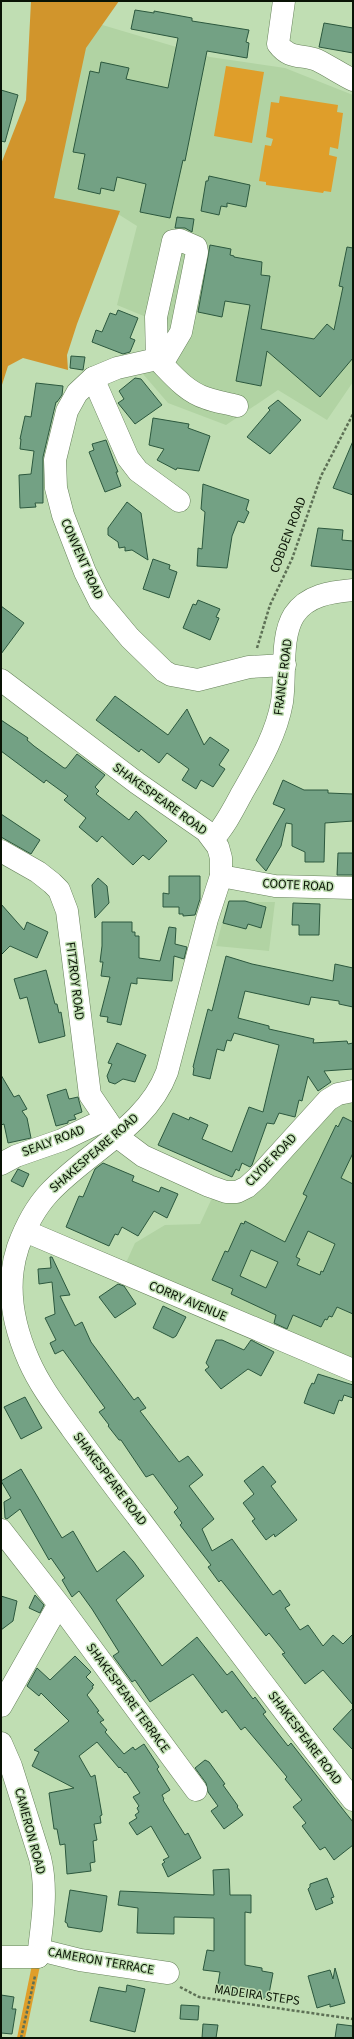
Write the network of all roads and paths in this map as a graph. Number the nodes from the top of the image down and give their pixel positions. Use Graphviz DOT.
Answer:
graph roads {
  1 [pos="284,1"];
  2 [pos="353,80"];
  3 [pos="93,378"];
  4 [pos="237,406"];
  5 [pos="353,414"];
  6 [pos="179,501"];
  7 [pos="353,590"];
  8 [pos="285,666"];
  9 [pos="249,667"];
  10 [pos="1,680"];
  11 [pos="214,839"];
  12 [pos="1,851"];
  13 [pos="220,876"];
  14 [pos="353,888"];
  15 [pos="353,1091"];
  16 [pos="112,1127"];
  17 [pos="1,1164"];
  18 [pos="25,1231"];
  19 [pos="353,1370"];
  20 [pos="1,1530"];
  21 [pos="61,1606"];
  22 [pos="2,1700"];
  23 [pos="1,1744"];
  24 [pos="196,1790"];
  25 [pos="353,1800"];
  26 [pos="39,1954"];
  27 [pos="1,1957"];
  28 [pos="168,1973"];
  29 [pos="353,2019"];
  30 [pos="22,2038"];
  1 -- 2 [label="street"];
  3 -- 4 [label="street, CONVENT ROAD"];
  3 -- 6 [label="street"];
  3 -- 9 [label="street, CONVENT ROAD"];
  5 -- 9 [label="path, COBDEN ROAD"];
  7 -- 8 [label="street, FRANCE ROAD"];
  8 -- 9 [label="street, CONVENT ROAD"];
  8 -- 11 [label="street, FRANCE ROAD"];
  10 -- 11 [label="street, SHAKESPEARE ROAD"];
  11 -- 13 [label="street, SHAKESPEARE ROAD"];
  12 -- 16 [label="street, FITZROY ROAD"];
  13 -- 14 [label="street, COOTE ROAD"];
  13 -- 16 [label="street, SHAKESPEARE ROAD"];
  15 -- 16 [label="street, CLYDE ROAD"];
  16 -- 17 [label="street, SEALY ROAD"];
  16 -- 18 [label="street, SHAKESPEARE ROAD"];
  18 -- 19 [label="street, CORRY AVENUE"];
  18 -- 25 [label="street, SHAKESPEARE ROAD"];
  20 -- 21 [label="street, SHAKESPEARE TERRACE"];
  21 -- 22 [label="street"];
  21 -- 24 [label="street, SHAKESPEARE TERRACE"];
  23 -- 26 [label="street, CAMERON ROAD"];
  26 -- 27 [label="street"];
  26 -- 28 [label="street, CAMERON TERRACE"];
  26 -- 30 [label="path"];
  28 -- 29 [label="path, MADEIRA STEPS"];
}
